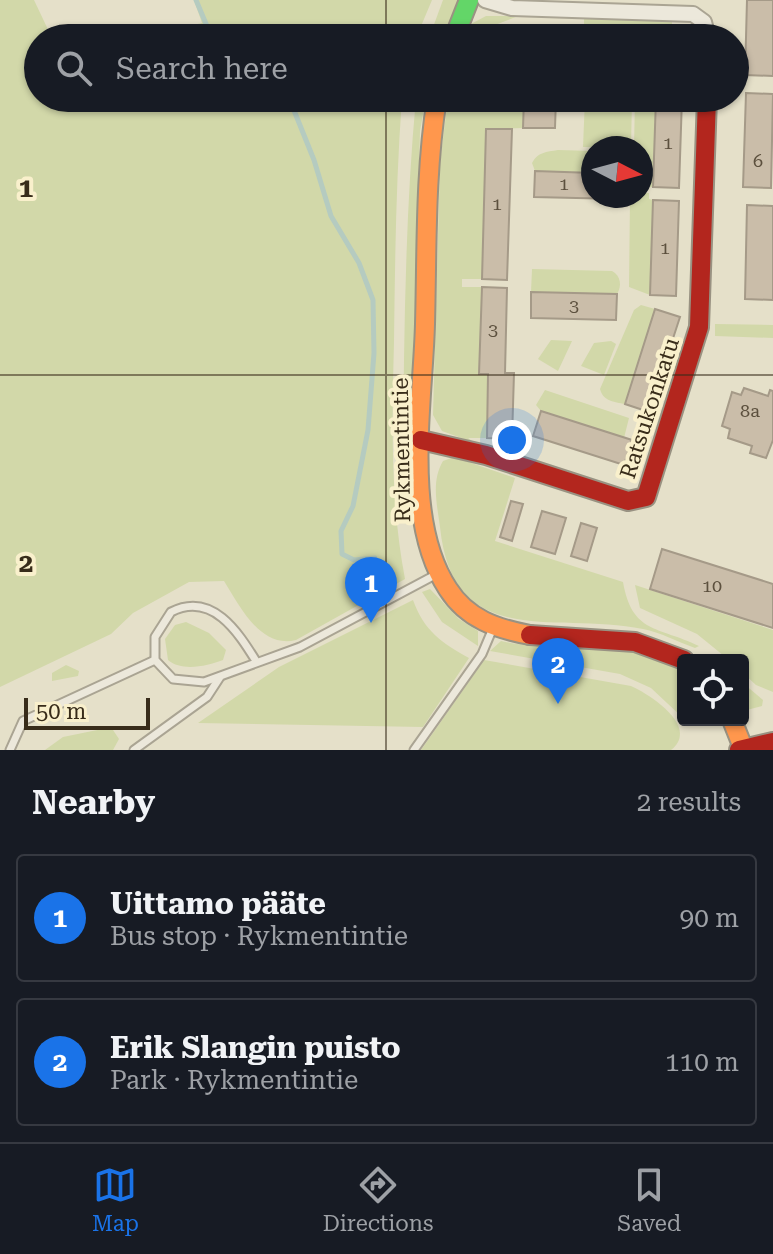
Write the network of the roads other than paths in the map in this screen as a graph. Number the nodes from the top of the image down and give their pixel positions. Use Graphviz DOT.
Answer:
graph roads {
  1 [pos="469,0"];
  2 [pos="485,0"];
  3 [pos="595,5"];
  4 [pos="460,24"];
  5 [pos="704,24"];
  6 [pos="435,112"];
  7 [pos="707,112"];
  8 [pos="421,440"];
  9 [pos="439,573"];
  10 [pos="494,626"];
  11 [pos="677,656"];
  12 [pos="155,660"];
  13 [pos="256,661"];
  14 [pos="220,677"];
  15 [pos="734,726"];
  16 [pos="773,742"];
  17 [pos="742,749"];
  18 [pos="10,750"];
  19 [pos="134,750"];
  20 [pos="414,750"];
  1 -- 4 [label="street"];
  2 -- 3 [label="street"];
  3 -- 5 [label="street"];
  6 -- 8 [label="street, Rykmentintie"];
  7 -- 8 [label="street, Ratsukonkatu"];
  8 -- 9 [label="street, Rykmentintie"];
  9 -- 10 [label="street, Rykmentintie"];
  9 -- 13 [label="lane"];
  10 -- 11 [label="street, Rykmentintie"];
  10 -- 20 [label="lane"];
  12 -- 13 [label="lane"];
  12 -- 14 [label="lane"];
  12 -- 18 [label="lane"];
  13 -- 14 [label="lane"];
  14 -- 19 [label="lane"];
  15 -- 17 [label="street"];
  16 -- 17 [label="street"];
}
